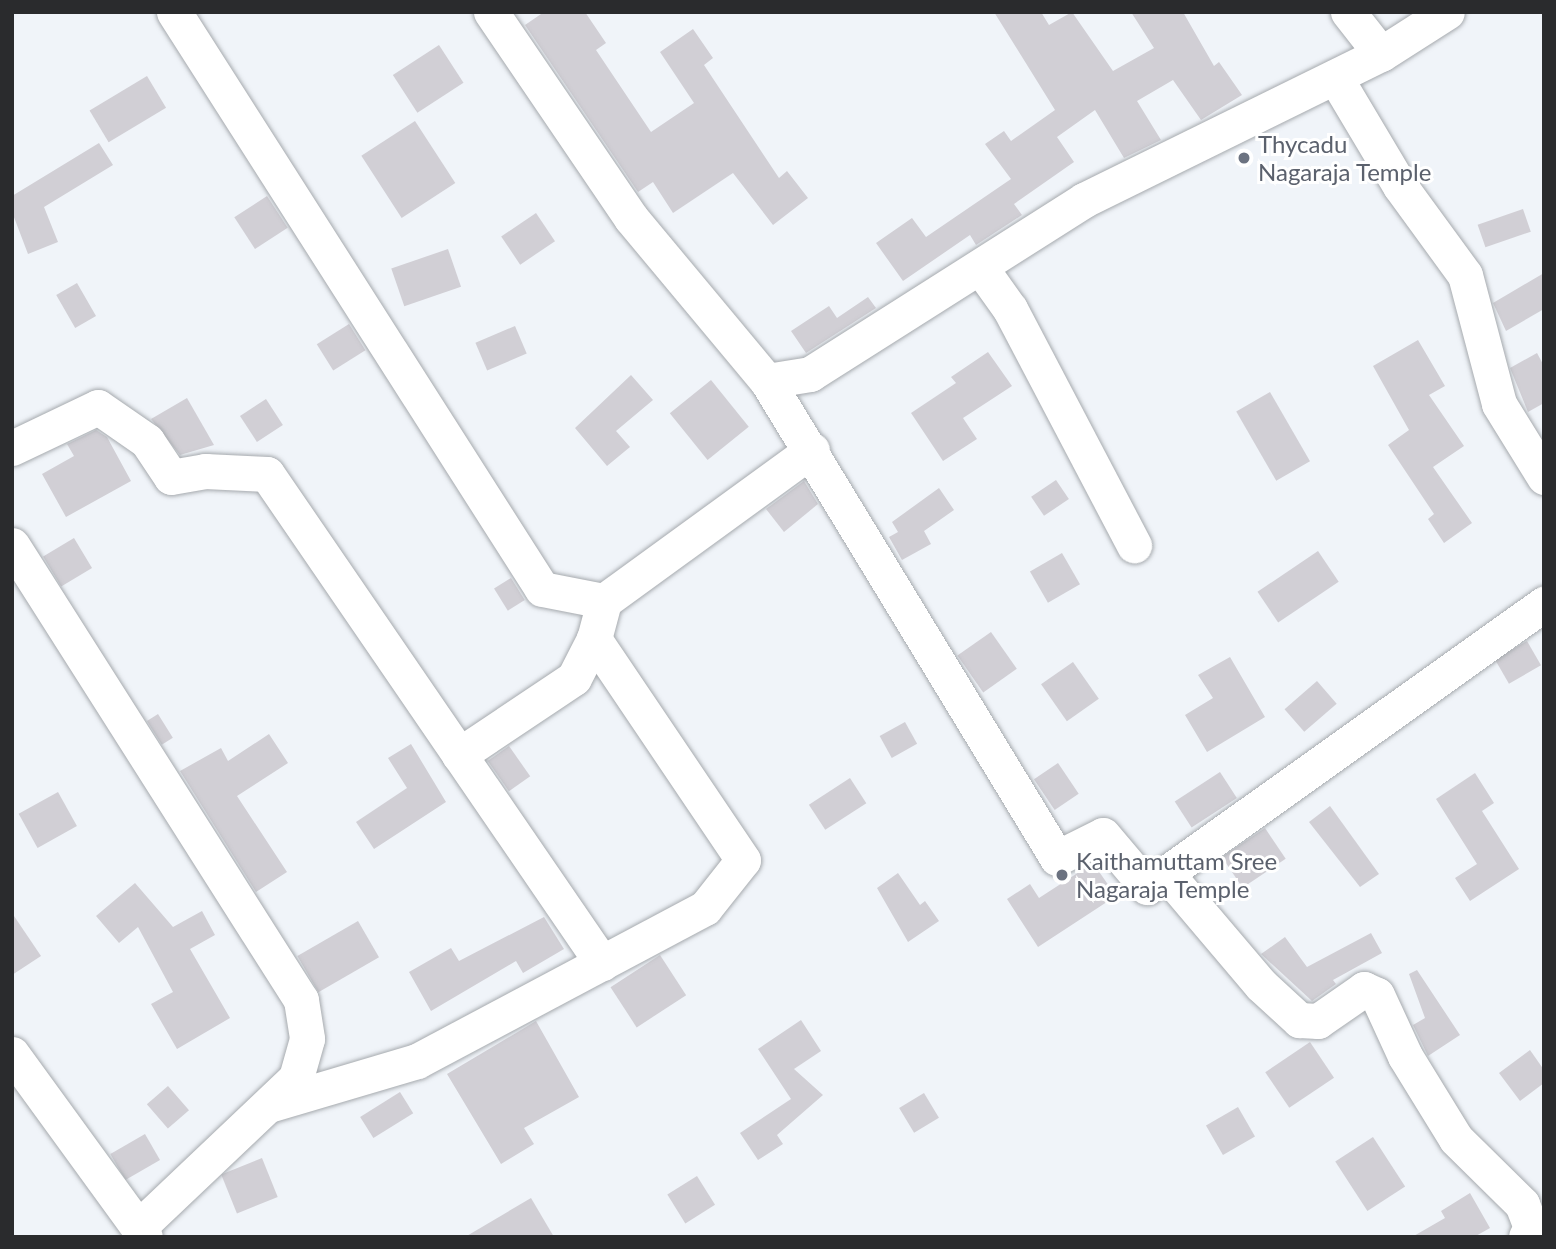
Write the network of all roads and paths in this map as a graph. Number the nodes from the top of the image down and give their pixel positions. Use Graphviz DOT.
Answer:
graph roads {
  1 [pos="174,12"];
  2 [pos="492,12"];
  3 [pos="1348,12"];
  4 [pos="1447,12"];
  5 [pos="1381,54"];
  6 [pos="1335,78"];
  7 [pos="980,267"];
  8 [pos="766,381"];
  9 [pos="12,448"];
  10 [pos="812,450"];
  11 [pos="1544,477"];
  12 [pos="12,545"];
  13 [pos="1134,545"];
  14 [pos="604,601"];
  15 [pos="1544,604"];
  16 [pos="594,639"];
  17 [pos="459,755"];
  18 [pos="1166,873"];
  19 [pos="602,963"];
  20 [pos="12,1054"];
  21 [pos="272,1104"];
  22 [pos="142,1231"];
  23 [pos="1526,1237"];
  1 -- 14 [label="street"];
  2 -- 8 [label="street"];
  3 -- 5 [label="street"];
  4 -- 5 [label="street"];
  5 -- 6 [label="street"];
  6 -- 7 [label="street"];
  6 -- 11 [label="street"];
  7 -- 8 [label="street"];
  7 -- 13 [label="street"];
  8 -- 10 [label="street"];
  9 -- 17 [label="street"];
  10 -- 14 [label="street"];
  10 -- 18 [label="street"];
  12 -- 21 [label="street"];
  14 -- 16 [label="street"];
  15 -- 18 [label="street"];
  16 -- 17 [label="street"];
  16 -- 19 [label="street"];
  17 -- 19 [label="street"];
  18 -- 23 [label="street"];
  19 -- 21 [label="street"];
  20 -- 22 [label="street"];
  21 -- 22 [label="street"];
}
